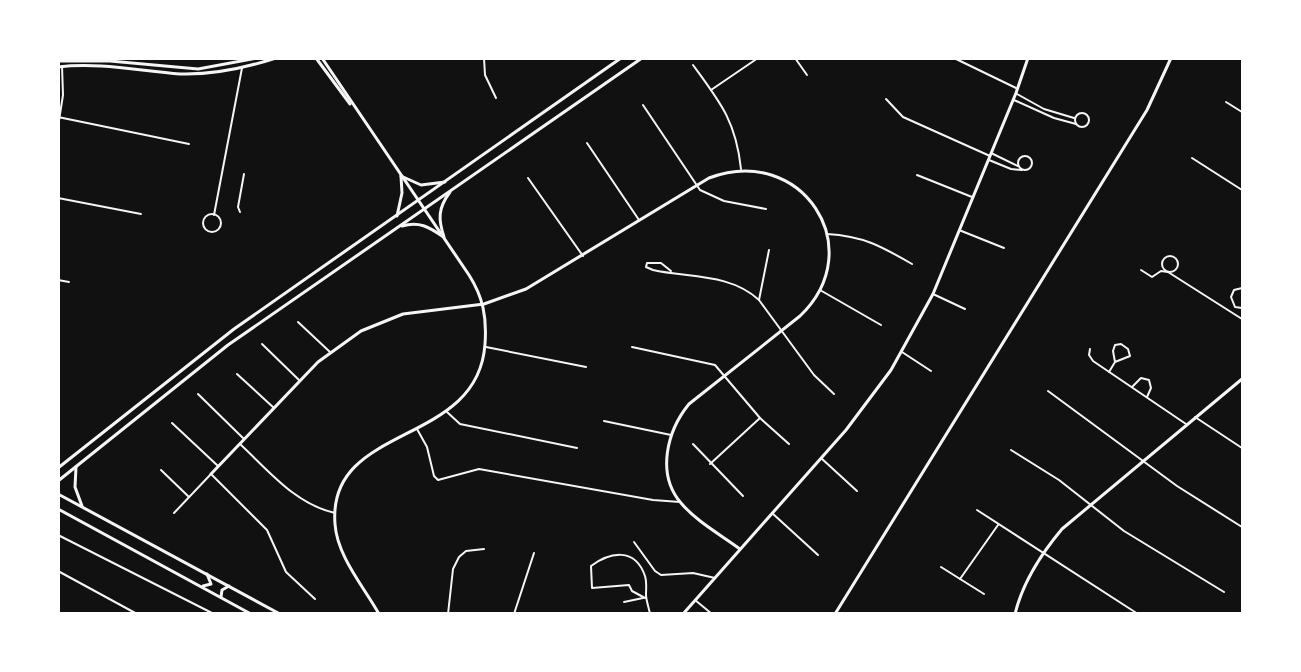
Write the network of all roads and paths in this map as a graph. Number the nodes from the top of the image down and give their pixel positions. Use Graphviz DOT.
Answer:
graph roads {
  1 [pos="257,58"];
  2 [pos="276,58"];
  3 [pos="316,58"];
  4 [pos="322,58"];
  5 [pos="483,58"];
  6 [pos="621,58"];
  7 [pos="642,58"];
  8 [pos="758,58"];
  9 [pos="795,58"];
  10 [pos="954,58"];
  11 [pos="1028,58"];
  12 [pos="1172,58"];
  13 [pos="61,60"];
  14 [pos="265,60"];
  15 [pos="117,62"];
  16 [pos="243,62"];
  17 [pos="693,65"];
  18 [pos="60,66"];
  19 [pos="117,67"];
  20 [pos="242,68"];
  21 [pos="807,75"];
  22 [pos="711,90"];
  23 [pos="1017,91"];
  24 [pos="496,98"];
  25 [pos="886,99"];
  26 [pos="1014,100"];
  27 [pos="1226,102"];
  28 [pos="643,105"];
  29 [pos="354,107"];
  30 [pos="1044,109"];
  31 [pos="1242,112"];
  32 [pos="1043,114"];
  33 [pos="59,118"];
  34 [pos="1074,118"];
  35 [pos="1076,124"];
  36 [pos="58,128"];
  37 [pos="587,143"];
  38 [pos="189,144"];
  39 [pos="990,156"];
  40 [pos="1192,158"];
  41 [pos="1018,165"];
  42 [pos="741,169"];
  43 [pos="1022,170"];
  44 [pos="244,174"];
  45 [pos="917,175"];
  46 [pos="401,176"];
  47 [pos="528,178"];
  48 [pos="446,181"];
  49 [pos="696,184"];
  50 [pos="452,190"];
  51 [pos="1242,190"];
  52 [pos="972,197"];
  53 [pos="58,198"];
  54 [pos="418,201"];
  55 [pos="766,209"];
  56 [pos="424,210"];
  57 [pos="240,212"];
  58 [pos="141,214"];
  59 [pos="214,215"];
  60 [pos="397,216"];
  61 [pos="640,220"];
  62 [pos="397,228"];
  63 [pos="958,230"];
  64 [pos="827,234"];
  65 [pos="444,237"];
  66 [pos="1004,248"];
  67 [pos="769,250"];
  68 [pos="583,256"];
  69 [pos="912,264"];
  70 [pos="1141,270"];
  71 [pos="670,271"];
  72 [pos="1168,272"];
  73 [pos="58,280"];
  74 [pos="69,282"];
  75 [pos="1242,288"];
  76 [pos="820,290"];
  77 [pos="933,294"];
  78 [pos="759,300"];
  79 [pos="484,304"];
  80 [pos="1242,308"];
  81 [pos="965,309"];
  82 [pos="1242,318"];
  83 [pos="298,322"];
  84 [pos="881,325"];
  85 [pos="780,332"];
  86 [pos="262,344"];
  87 [pos="485,347"];
  88 [pos="632,347"];
  89 [pos="1090,349"];
  90 [pos="330,352"];
  91 [pos="902,352"];
  92 [pos="1115,362"];
  93 [pos="586,367"];
  94 [pos="931,371"];
  95 [pos="1109,372"];
  96 [pos="237,374"];
  97 [pos="727,375"];
  98 [pos="1242,379"];
  99 [pos="300,381"];
  100 [pos="1132,387"];
  101 [pos="1048,391"];
  102 [pos="198,394"];
  103 [pos="834,394"];
  104 [pos="1146,397"];
  105 [pos="274,408"];
  106 [pos="447,412"];
  107 [pos="1196,417"];
  108 [pos="760,418"];
  109 [pos="604,421"];
  110 [pos="172,423"];
  111 [pos="1186,424"];
  112 [pos="416,428"];
  113 [pos="671,435"];
  114 [pos="244,439"];
  115 [pos="240,444"];
  116 [pos="693,444"];
  117 [pos="789,444"];
  118 [pos="577,448"];
  119 [pos="1242,448"];
  120 [pos="1011,450"];
  121 [pos="821,458"];
  122 [pos="1143,459"];
  123 [pos="710,464"];
  124 [pos="76,465"];
  125 [pos="218,466"];
  126 [pos="58,468"];
  127 [pos="162,470"];
  128 [pos="211,474"];
  129 [pos="58,481"];
  130 [pos="857,491"];
  131 [pos="58,494"];
  132 [pos="743,496"];
  133 [pos="189,497"];
  134 [pos="680,502"];
  135 [pos="1090,504"];
  136 [pos="83,507"];
  137 [pos="59,510"];
  138 [pos="977,510"];
  139 [pos="174,513"];
  140 [pos="335,513"];
  141 [pos="772,513"];
  142 [pos="998,524"];
  143 [pos="1242,527"];
  144 [pos="58,535"];
  145 [pos="634,542"];
  146 [pos="484,549"];
  147 [pos="740,549"];
  148 [pos="1044,552"];
  149 [pos="534,553"];
  150 [pos="818,555"];
  151 [pos="941,567"];
  152 [pos="58,571"];
  153 [pos="206,573"];
  154 [pos="715,578"];
  155 [pos="960,579"];
  156 [pos="201,586"];
  157 [pos="229,586"];
  158 [pos="1224,592"];
  159 [pos="984,594"];
  160 [pos="221,597"];
  161 [pos="645,598"];
  162 [pos="315,599"];
  163 [pos="695,600"];
  164 [pos="624,602"];
  165 [pos="137,614"];
  166 [pos="214,614"];
  167 [pos="251,614"];
  168 [pos="280,614"];
  169 [pos="379,614"];
  170 [pos="448,614"];
  171 [pos="514,614"];
  172 [pos="650,614"];
  173 [pos="682,614"];
  174 [pos="711,614"];
  175 [pos="835,614"];
  176 [pos="1015,614"];
  177 [pos="1138,614"];
  1 -- 16 [label="street"];
  2 -- 14 [label="street"];
  3 -- 29 [label="street"];
  4 -- 29 [label="street"];
  5 -- 24 [label="street"];
  6 -- 48 [label="street"];
  7 -- 50 [label="street"];
  8 -- 22 [label="street"];
  9 -- 21 [label="street"];
  10 -- 23 [label="street"];
  11 -- 23 [label="street"];
  12 -- 175 [label="street"];
  13 -- 15 [label="street"];
  13 -- 18 [label="street"];
  14 -- 20 [label="street"];
  15 -- 16 [label="street"];
  15 -- 19 [label="street"];
  16 -- 20 [label="street"];
  17 -- 22 [label="street"];
  18 -- 19 [label="street"];
  18 -- 33 [label="street"];
  19 -- 20 [label="street"];
  20 -- 59 [label="street"];
  22 -- 42 [label="street"];
  23 -- 26 [label="street"];
  23 -- 30 [label="street"];
  25 -- 39 [label="street"];
  26 -- 32 [label="street"];
  26 -- 39 [label="street"];
  27 -- 31 [label="street"];
  28 -- 49 [label="street"];
  29 -- 46 [label="street"];
  30 -- 32 [label="street"];
  30 -- 34 [label="street"];
  32 -- 35 [label="street"];
  33 -- 36 [label="street"];
  33 -- 38 [label="street"];
  34 -- 35 [label="street"];
  34 -- 35 [label="street"];
  37 -- 61 [label="street"];
  39 -- 41 [label="street"];
  39 -- 43 [label="street"];
  39 -- 52 [label="street"];
  40 -- 51 [label="street"];
  41 -- 43 [label="street"];
  41 -- 43 [label="street"];
  42 -- 49 [label="street"];
  42 -- 64 [label="street"];
  44 -- 57 [label="street"];
  45 -- 52 [label="street"];
  46 -- 48 [label="street"];
  46 -- 54 [label="street"];
  46 -- 60 [label="street"];
  47 -- 68 [label="street"];
  48 -- 54 [label="street"];
  49 -- 55 [label="street"];
  49 -- 61 [label="street"];
  50 -- 56 [label="street"];
  50 -- 65 [label="street"];
  52 -- 63 [label="street"];
  53 -- 58 [label="street"];
  54 -- 56 [label="street"];
  54 -- 60 [label="street"];
  56 -- 62 [label="street"];
  56 -- 65 [label="street"];
  59 -- 59 [label="street"];
  60 -- 126 [label="street"];
  61 -- 68 [label="street"];
  62 -- 65 [label="street"];
  62 -- 124 [label="street"];
  63 -- 66 [label="street"];
  63 -- 77 [label="street"];
  64 -- 69 [label="street"];
  64 -- 76 [label="street"];
  65 -- 79 [label="street"];
  67 -- 78 [label="street"];
  68 -- 79 [label="street"];
  70 -- 72 [label="street"];
  71 -- 71 [label="street"];
  71 -- 78 [label="street"];
  72 -- 72 [label="street"];
  72 -- 82 [label="street"];
  73 -- 74 [label="street"];
  75 -- 80 [label="street"];
  76 -- 84 [label="street"];
  76 -- 85 [label="street"];
  77 -- 81 [label="street"];
  77 -- 91 [label="street"];
  78 -- 85 [label="street"];
  79 -- 87 [label="street"];
  79 -- 90 [label="street"];
  80 -- 82 [label="street"];
  83 -- 90 [label="street"];
  85 -- 97 [label="street"];
  85 -- 103 [label="street"];
  86 -- 99 [label="street"];
  87 -- 93 [label="street"];
  87 -- 106 [label="street"];
  88 -- 97 [label="street"];
  89 -- 95 [label="street"];
  90 -- 99 [label="street"];
  91 -- 94 [label="street"];
  91 -- 121 [label="street"];
  92 -- 92 [label="street"];
  92 -- 95 [label="street"];
  95 -- 100 [label="street"];
  96 -- 105 [label="street"];
  97 -- 108 [label="street"];
  97 -- 113 [label="street"];
  98 -- 107 [label="street"];
  99 -- 105 [label="street"];
  100 -- 104 [label="street"];
  100 -- 104 [label="street"];
  101 -- 122 [label="street"];
  102 -- 114 [label="street"];
  104 -- 111 [label="street"];
  105 -- 114 [label="street"];
  106 -- 112 [label="street"];
  106 -- 118 [label="street"];
  107 -- 111 [label="street"];
  107 -- 119 [label="street"];
  108 -- 117 [label="street"];
  108 -- 123 [label="street"];
  109 -- 113 [label="street"];
  110 -- 125 [label="street"];
  111 -- 122 [label="street"];
  112 -- 134 [label="street"];
  112 -- 140 [label="street"];
  113 -- 134 [label="street"];
  114 -- 115 [label="street"];
  115 -- 125 [label="street"];
  115 -- 140 [label="street"];
  116 -- 123 [label="street"];
  120 -- 135 [label="street"];
  121 -- 130 [label="street"];
  121 -- 141 [label="street"];
  122 -- 135 [label="street"];
  122 -- 143 [label="street"];
  123 -- 132 [label="street"];
  124 -- 129 [label="street"];
  124 -- 136 [label="street"];
  125 -- 128 [label="street"];
  127 -- 133 [label="street"];
  128 -- 133 [label="street"];
  128 -- 162 [label="street"];
  131 -- 136 [label="street"];
  133 -- 139 [label="street"];
  134 -- 147 [label="street"];
  135 -- 148 [label="street"];
  135 -- 158 [label="street"];
  136 -- 153 [label="street"];
  137 -- 156 [label="street"];
  138 -- 142 [label="street"];
  140 -- 169 [label="street"];
  141 -- 147 [label="street"];
  141 -- 150 [label="street"];
  142 -- 148 [label="street"];
  142 -- 155 [label="street"];
  144 -- 166 [label="street"];
  145 -- 154 [label="street"];
  146 -- 170 [label="street"];
  147 -- 154 [label="street"];
  148 -- 176 [label="street"];
  148 -- 177 [label="street"];
  149 -- 171 [label="street"];
  151 -- 155 [label="street"];
  152 -- 165 [label="street"];
  153 -- 156 [label="street"];
  153 -- 157 [label="street"];
  154 -- 163 [label="street"];
  155 -- 159 [label="street"];
  156 -- 160 [label="street"];
  157 -- 160 [label="street"];
  157 -- 168 [label="street"];
  160 -- 167 [label="street"];
  161 -- 161 [label="street"];
  161 -- 164 [label="street"];
  161 -- 172 [label="street"];
  163 -- 173 [label="street"];
  163 -- 174 [label="street"];
}
